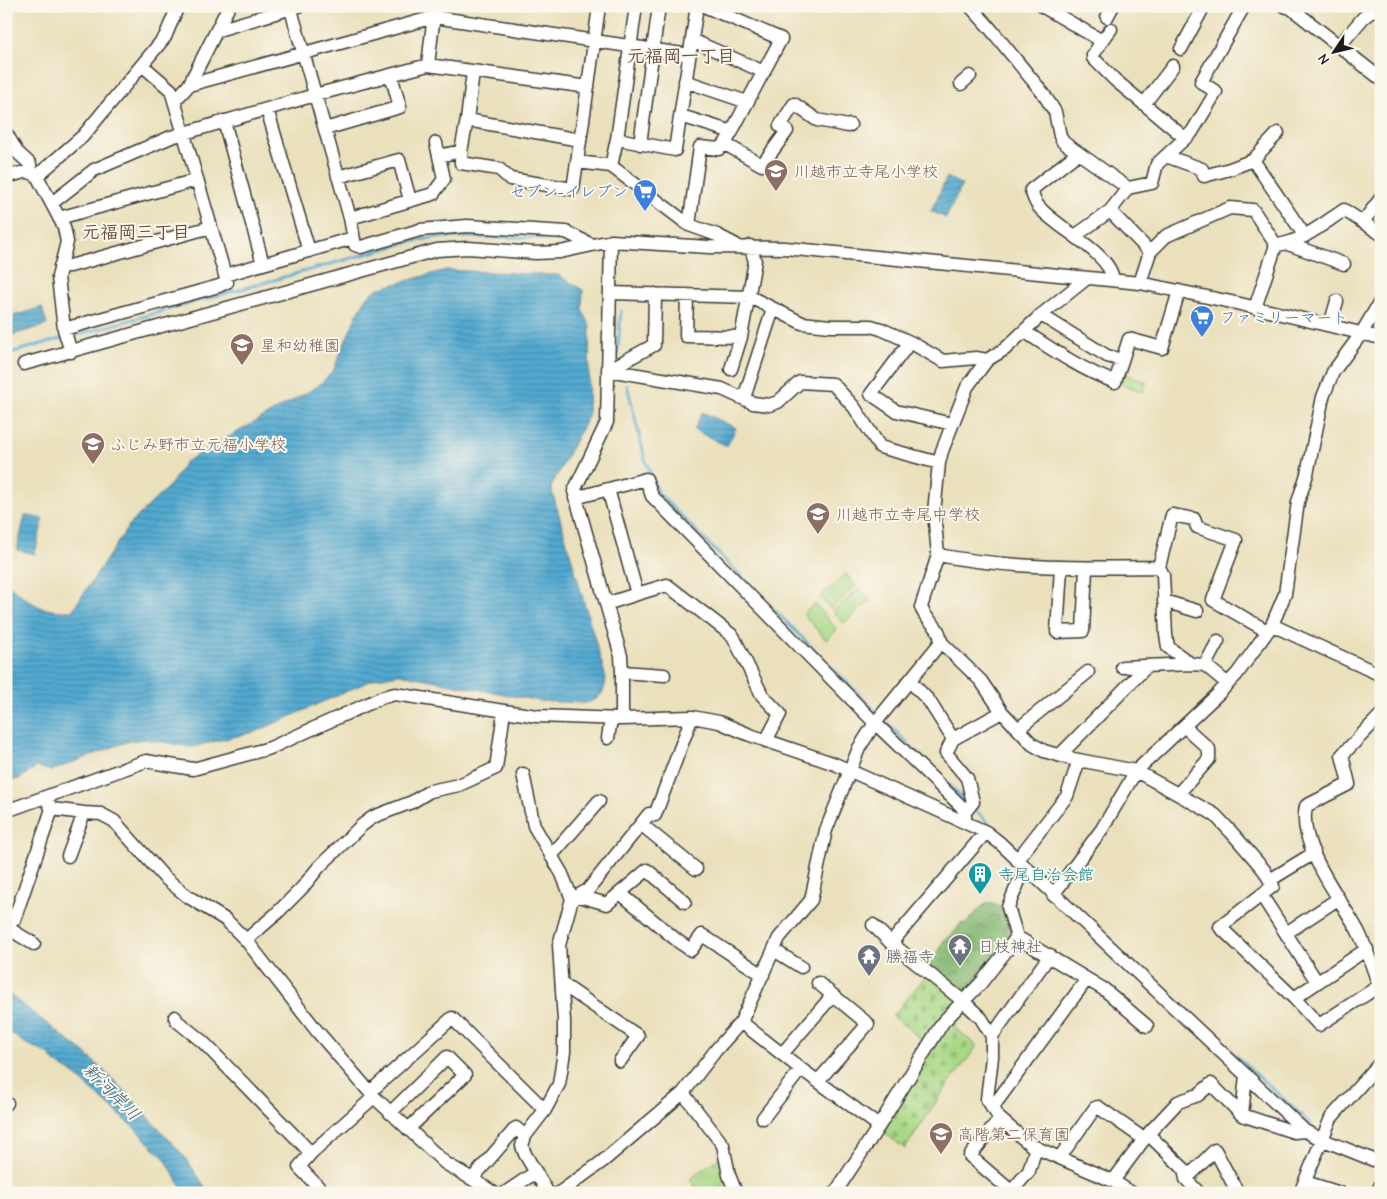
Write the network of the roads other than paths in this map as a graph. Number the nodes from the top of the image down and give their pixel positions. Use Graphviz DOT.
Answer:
graph roads {
  1 [pos="178,6"];
  2 [pos="229,6"];
  3 [pos="599,6"];
  4 [pos="636,6"];
  5 [pos="659,6"];
  6 [pos="697,6"];
  7 [pos="704,6"];
  8 [pos="970,6"];
  9 [pos="1042,6"];
  10 [pos="1204,6"];
  11 [pos="1244,6"];
  12 [pos="1378,6"];
  13 [pos="294,7"];
  14 [pos="1290,7"];
  15 [pos="435,11"];
  16 [pos="1110,17"];
  17 [pos="218,30"];
  18 [pos="692,40"];
  19 [pos="1102,41"];
  20 [pos="594,42"];
  21 [pos="1340,46"];
  22 [pos="630,47"];
  23 [pos="1181,49"];
  24 [pos="653,51"];
  25 [pos="303,52"];
  26 [pos="689,55"];
  27 [pos="142,65"];
  28 [pos="428,65"];
  29 [pos="1173,66"];
  30 [pos="474,72"];
  31 [pos="764,72"];
  32 [pos="391,75"];
  33 [pos="1381,79"];
  34 [pos="685,81"];
  35 [pos="189,85"];
  36 [pos="588,87"];
  37 [pos="315,95"];
  38 [pos="174,99"];
  39 [pos="747,102"];
  40 [pos="1144,104"];
  41 [pos="267,109"];
  42 [pos="680,116"];
  43 [pos="467,120"];
  44 [pos="224,121"];
  45 [pos="850,125"];
  46 [pos="325,129"];
  47 [pos="732,132"];
  48 [pos="6,133"];
  49 [pos="183,133"];
  50 [pos="1278,133"];
  51 [pos="1185,138"];
  52 [pos="617,139"];
  53 [pos="580,140"];
  54 [pos="640,144"];
  55 [pos="725,144"];
  56 [pos="462,150"];
  57 [pos="1078,153"];
  58 [pos="1166,156"];
  59 [pos="1253,160"];
  60 [pos="577,162"];
  61 [pos="611,166"];
  62 [pos="34,174"];
  63 [pos="6,177"];
  64 [pos="338,178"];
  65 [pos="198,180"];
  66 [pos="1128,188"];
  67 [pos="1381,198"];
  68 [pos="410,200"];
  69 [pos="52,203"];
  70 [pos="1110,211"];
  71 [pos="59,218"];
  72 [pos="350,218"];
  73 [pos="1364,222"];
  74 [pos="688,225"];
  75 [pos="211,227"];
  76 [pos="1381,234"];
  77 [pos="1075,236"];
  78 [pos="1304,236"];
  79 [pos="353,238"];
  80 [pos="612,241"];
  81 [pos="1282,244"];
  82 [pos="592,245"];
  83 [pos="744,246"];
  84 [pos="309,251"];
  85 [pos="1150,252"];
  86 [pos="263,264"];
  87 [pos="1344,264"];
  88 [pos="60,266"];
  89 [pos="225,275"];
  90 [pos="1086,279"];
  91 [pos="1113,280"];
  92 [pos="1140,283"];
  93 [pos="1180,291"];
  94 [pos="610,293"];
  95 [pos="654,294"];
  96 [pos="687,295"];
  97 [pos="750,297"];
  98 [pos="1381,300"];
  99 [pos="1337,301"];
  100 [pos="1255,308"];
  101 [pos="773,309"];
  102 [pos="1041,315"];
  103 [pos="1330,325"];
  104 [pos="64,329"];
  105 [pos="1024,331"];
  106 [pos="1361,334"];
  107 [pos="741,337"];
  108 [pos="1381,338"];
  109 [pos="910,342"];
  110 [pos="71,352"];
  111 [pos="987,360"];
  112 [pos="1122,360"];
  113 [pos="24,364"];
  114 [pos="731,369"];
  115 [pos="608,370"];
  116 [pos="744,398"];
  117 [pos="952,424"];
  118 [pos="939,463"];
  119 [pos="608,489"];
  120 [pos="576,498"];
  121 [pos="938,555"];
  122 [pos="1159,567"];
  123 [pos="1061,568"];
  124 [pos="1086,568"];
  125 [pos="637,594"];
  126 [pos="1164,601"];
  127 [pos="606,604"];
  128 [pos="1197,611"];
  129 [pos="1270,628"];
  130 [pos="1218,641"];
  131 [pos="941,642"];
  132 [pos="1191,664"];
  133 [pos="1205,665"];
  134 [pos="1147,666"];
  135 [pos="1122,667"];
  136 [pos="622,672"];
  137 [pos="1088,672"];
  138 [pos="664,675"];
  139 [pos="1381,675"];
  140 [pos="910,681"];
  141 [pos="1228,684"];
  142 [pos="504,712"];
  143 [pos="1002,712"];
  144 [pos="1381,715"];
  145 [pos="692,717"];
  146 [pos="616,719"];
  147 [pos="875,722"];
  148 [pos="1184,727"];
  149 [pos="1018,729"];
  150 [pos="608,738"];
  151 [pos="953,739"];
  152 [pos="766,741"];
  153 [pos="1060,755"];
  154 [pos="1079,760"];
  155 [pos="849,770"];
  156 [pos="1136,771"];
  157 [pos="523,774"];
  158 [pos="1178,794"];
  159 [pos="45,797"];
  160 [pos="599,801"];
  161 [pos="52,809"];
  162 [pos="6,811"];
  163 [pos="84,813"];
  164 [pos="965,816"];
  165 [pos="642,825"];
  166 [pos="986,832"];
  167 [pos="1314,853"];
  168 [pos="68,856"];
  169 [pos="551,856"];
  170 [pos="1021,864"];
  171 [pos="696,869"];
  172 [pos="1270,880"];
  173 [pos="620,893"];
  174 [pos="1053,895"];
  175 [pos="1262,896"];
  176 [pos="576,897"];
  177 [pos="1338,899"];
  178 [pos="685,902"];
  179 [pos="9,925"];
  180 [pos="873,925"];
  181 [pos="1286,933"];
  182 [pos="1017,937"];
  183 [pos="246,940"];
  184 [pos="891,943"];
  185 [pos="34,944"];
  186 [pos="1367,949"];
  187 [pos="774,950"];
  188 [pos="1050,955"];
  189 [pos="801,967"];
  190 [pos="763,975"];
  191 [pos="1087,979"];
  192 [pos="1317,982"];
  193 [pos="562,984"];
  194 [pos="818,984"];
  195 [pos="1380,989"];
  196 [pos="832,995"];
  197 [pos="1294,998"];
  198 [pos="963,1001"];
  199 [pos="175,1017"];
  200 [pos="741,1022"];
  201 [pos="1147,1026"];
  202 [pos="992,1036"];
  203 [pos="782,1054"];
  204 [pos="620,1062"];
  205 [pos="1381,1062"];
  206 [pos="801,1069"];
  207 [pos="1246,1075"];
  208 [pos="818,1081"];
  209 [pos="683,1093"];
  210 [pos="372,1094"];
  211 [pos="544,1110"];
  212 [pos="390,1112"];
  213 [pos="996,1113"];
  214 [pos="1242,1115"];
  215 [pos="763,1118"];
  216 [pos="879,1126"];
  217 [pos="408,1129"];
  218 [pos="1305,1131"];
  219 [pos="525,1136"];
  220 [pos="1146,1137"];
  221 [pos="1321,1139"];
  222 [pos="1036,1147"];
  223 [pos="311,1154"];
  224 [pos="1060,1157"];
  225 [pos="1381,1163"];
  226 [pos="536,1172"];
  227 [pos="472,1179"];
  228 [pos="1186,1179"];
  229 [pos="1113,1181"];
  230 [pos="1381,1184"];
  231 [pos="1302,1187"];
  232 [pos="1010,1192"];
  233 [pos="324,1193"];
  234 [pos="494,1193"];
  235 [pos="505,1193"];
  236 [pos="548,1193"];
  237 [pos="559,1193"];
  238 [pos="736,1193"];
  239 [pos="836,1193"];
  240 [pos="1132,1193"];
  241 [pos="1199,1193"];
  242 [pos="1238,1193"];
  243 [pos="1340,1193"];
  244 [pos="1377,1193"];
  1 -- 27 [label="street"];
  2 -- 17 [label="street"];
  3 -- 20 [label="street"];
  4 -- 22 [label="street"];
  5 -- 24 [label="street"];
  6 -- 18 [label="street"];
  7 -- 31 [label="street"];
  8 -- 57 [label="street"];
  9 -- 19 [label="street"];
  10 -- 23 [label="street"];
  11 -- 51 [label="street"];
  12 -- 21 [label="street"];
  13 -- 17 [label="street"];
  13 -- 25 [label="street"];
  14 -- 21 [label="street"];
  15 -- 20 [label="street"];
  15 -- 25 [label="street"];
  15 -- 28 [label="street"];
  16 -- 19 [label="street"];
  17 -- 35 [label="street"];
  18 -- 26 [label="street"];
  18 -- 31 [label="street"];
  19 -- 40 [label="street"];
  20 -- 22 [label="street"];
  20 -- 36 [label="street"];
  21 -- 33 [label="street"];
  22 -- 24 [label="street"];
  22 -- 52 [label="street"];
  24 -- 26 [label="street"];
  24 -- 54 [label="street"];
  25 -- 35 [label="street"];
  25 -- 37 [label="street"];
  26 -- 34 [label="street"];
  27 -- 38 [label="street"];
  27 -- 62 [label="street"];
  28 -- 30 [label="street"];
  28 -- 32 [label="street"];
  29 -- 40 [label="street"];
  30 -- 36 [label="street"];
  30 -- 43 [label="street"];
  31 -- 39 [label="street"];
  32 -- 37 [label="street"];
  32 -- 46 [label="street"];
  34 -- 39 [label="street"];
  34 -- 42 [label="street"];
  35 -- 38 [label="street"];
  36 -- 53 [label="street"];
  37 -- 41 [label="street"];
  37 -- 46 [label="street"];
  38 -- 49 [label="street"];
  39 -- 47 [label="street"];
  40 -- 51 [label="street"];
  41 -- 44 [label="street"];
  41 -- 84 [label="street"];
  42 -- 47 [label="street"];
  42 -- 54 [label="street"];
  43 -- 53 [label="street"];
  43 -- 56 [label="street"];
  44 -- 49 [label="street"];
  44 -- 86 [label="street"];
  45 -- 55 [label="street"];
  46 -- 64 [label="street"];
  47 -- 55 [label="street"];
  48 -- 62 [label="street"];
  49 -- 65 [label="street"];
  49 -- 69 [label="street"];
  50 -- 59 [label="street"];
  51 -- 58 [label="street"];
  52 -- 54 [label="street"];
  52 -- 61 [label="street"];
  53 -- 60 [label="street"];
  55 -- 74 [label="street"];
  56 -- 60 [label="street"];
  56 -- 68 [label="street"];
  57 -- 66 [label="street"];
  57 -- 77 [label="street"];
  58 -- 59 [label="street"];
  58 -- 66 [label="street"];
  59 -- 78 [label="street"];
  60 -- 61 [label="street"];
  61 -- 74 [label="street"];
  62 -- 63 [label="street"];
  62 -- 69 [label="street"];
  64 -- 68 [label="street"];
  64 -- 72 [label="street"];
  65 -- 71 [label="street"];
  65 -- 75 [label="street"];
  66 -- 70 [label="street"];
  67 -- 73 [label="street"];
  68 -- 72 [label="street"];
  69 -- 71 [label="street"];
  70 -- 77 [label="street"];
  70 -- 85 [label="street"];
  71 -- 88 [label="street"];
  72 -- 79 [label="street"];
  73 -- 76 [label="street"];
  73 -- 78 [label="street"];
  74 -- 83 [label="street"];
  75 -- 88 [label="street"];
  75 -- 89 [label="street"];
  77 -- 91 [label="street"];
  78 -- 81 [label="street"];
  79 -- 82 [label="street"];
  79 -- 84 [label="street"];
  80 -- 82 [label="street"];
  80 -- 83 [label="street"];
  80 -- 94 [label="street"];
  81 -- 85 [label="street"];
  81 -- 87 [label="street"];
  81 -- 100 [label="street"];
  82 -- 110 [label="street"];
  83 -- 90 [label="street"];
  83 -- 97 [label="street"];
  84 -- 86 [label="street"];
  85 -- 92 [label="street"];
  86 -- 89 [label="street"];
  88 -- 104 [label="street"];
  89 -- 104 [label="street"];
  90 -- 91 [label="street"];
  90 -- 102 [label="street"];
  91 -- 92 [label="street"];
  92 -- 93 [label="street"];
  93 -- 100 [label="street"];
  93 -- 112 [label="street"];
  94 -- 95 [label="street"];
  94 -- 115 [label="street"];
  95 -- 96 [label="street"];
  95 -- 115 [label="street"];
  96 -- 97 [label="street"];
  96 -- 107 [label="street"];
  97 -- 101 [label="street"];
  97 -- 107 [label="street"];
  98 -- 106 [label="street"];
  99 -- 103 [label="street"];
  100 -- 103 [label="street"];
  101 -- 109 [label="street"];
  101 -- 116 [label="street"];
  102 -- 105 [label="street"];
  102 -- 112 [label="street"];
  103 -- 106 [label="street"];
  104 -- 110 [label="street"];
  105 -- 111 [label="street"];
  105 -- 112 [label="street"];
  106 -- 108 [label="street"];
  106 -- 129 [label="street"];
  107 -- 114 [label="street"];
  109 -- 111 [label="street"];
  109 -- 117 [label="street"];
  110 -- 113 [label="street"];
  111 -- 117 [label="street"];
  115 -- 116 [label="street"];
  115 -- 120 [label="street"];
  116 -- 118 [label="street"];
  117 -- 118 [label="street"];
  118 -- 121 [label="street"];
  119 -- 120 [label="street"];
  119 -- 125 [label="street"];
  119 -- 147 [label="street"];
  120 -- 127 [label="street"];
  121 -- 123 [label="street"];
  121 -- 131 [label="street"];
  122 -- 124 [label="street"];
  122 -- 126 [label="street"];
  122 -- 129 [label="street"];
  123 -- 124 [label="street"];
  123 -- 124 [label="street"];
  125 -- 127 [label="street"];
  125 -- 152 [label="street"];
  126 -- 128 [label="street"];
  126 -- 132 [label="street"];
  127 -- 136 [label="street"];
  129 -- 139 [label="street"];
  129 -- 141 [label="street"];
  130 -- 133 [label="street"];
  131 -- 140 [label="street"];
  131 -- 143 [label="street"];
  132 -- 133 [label="street"];
  132 -- 134 [label="street"];
  133 -- 141 [label="street"];
  134 -- 135 [label="street"];
  134 -- 153 [label="street"];
  136 -- 138 [label="street"];
  136 -- 146 [label="street"];
  137 -- 149 [label="street"];
  140 -- 147 [label="street"];
  140 -- 151 [label="street"];
  141 -- 148 [label="street"];
  142 -- 146 [label="street"];
  142 -- 159 [label="street"];
  142 -- 183 [label="street"];
  143 -- 149 [label="street"];
  143 -- 151 [label="street"];
  144 -- 167 [label="street"];
  145 -- 146 [label="street"];
  145 -- 152 [label="street"];
  145 -- 165 [label="street"];
  146 -- 150 [label="street"];
  147 -- 155 [label="street"];
  147 -- 164 [label="street"];
  148 -- 156 [label="street"];
  148 -- 158 [label="street"];
  149 -- 153 [label="street"];
  151 -- 164 [label="street"];
  152 -- 155 [label="street"];
  153 -- 154 [label="street"];
  154 -- 156 [label="street"];
  154 -- 170 [label="street"];
  155 -- 164 [label="street"];
  155 -- 187 [label="street"];
  156 -- 158 [label="street"];
  156 -- 174 [label="street"];
  157 -- 169 [label="street"];
  158 -- 172 [label="street"];
  159 -- 161 [label="street"];
  159 -- 162 [label="street"];
  160 -- 169 [label="street"];
  161 -- 163 [label="street"];
  161 -- 179 [label="street"];
  163 -- 168 [label="street"];
  163 -- 183 [label="street"];
  164 -- 166 [label="street"];
  165 -- 171 [label="street"];
  165 -- 176 [label="street"];
  166 -- 170 [label="street"];
  166 -- 184 [label="street"];
  167 -- 172 [label="street"];
  167 -- 177 [label="street"];
  169 -- 176 [label="street"];
  170 -- 174 [label="street"];
  170 -- 182 [label="street"];
  172 -- 175 [label="street"];
  173 -- 176 [label="street"];
  173 -- 178 [label="street"];
  173 -- 190 [label="street"];
  174 -- 207 [label="street"];
  175 -- 181 [label="street"];
  175 -- 197 [label="street"];
  176 -- 193 [label="street"];
  177 -- 181 [label="street"];
  177 -- 186 [label="street"];
  179 -- 185 [label="street"];
  180 -- 184 [label="street"];
  181 -- 192 [label="street"];
  182 -- 188 [label="street"];
  182 -- 198 [label="street"];
  183 -- 210 [label="street"];
  184 -- 198 [label="street"];
  186 -- 192 [label="street"];
  186 -- 195 [label="street"];
  187 -- 189 [label="street"];
  187 -- 190 [label="street"];
  188 -- 191 [label="street"];
  188 -- 202 [label="street"];
  190 -- 200 [label="street"];
  191 -- 201 [label="street"];
  191 -- 213 [label="street"];
  192 -- 197 [label="street"];
  193 -- 204 [label="street"];
  193 -- 211 [label="street"];
  194 -- 196 [label="street"];
  195 -- 197 [label="street"];
  196 -- 203 [label="street"];
  196 -- 208 [label="street"];
  198 -- 202 [label="street"];
  198 -- 216 [label="street"];
  199 -- 223 [label="street"];
  200 -- 203 [label="street"];
  200 -- 209 [label="street"];
  202 -- 213 [label="street"];
  203 -- 206 [label="street"];
  205 -- 221 [label="street"];
  206 -- 208 [label="street"];
  206 -- 215 [label="street"];
  207 -- 214 [label="street"];
  207 -- 218 [label="street"];
  208 -- 216 [label="street"];
  209 -- 237 [label="street"];
  209 -- 238 [label="street"];
  210 -- 211 [label="street"];
  210 -- 212 [label="street"];
  210 -- 223 [label="street"];
  211 -- 219 [label="street"];
  212 -- 217 [label="street"];
  212 -- 217 [label="street"];
  213 -- 222 [label="street"];
  213 -- 232 [label="street"];
  214 -- 218 [label="street"];
  214 -- 220 [label="street"];
  216 -- 239 [label="street"];
  217 -- 227 [label="street"];
  218 -- 221 [label="street"];
  219 -- 226 [label="street"];
  219 -- 227 [label="street"];
  220 -- 224 [label="street"];
  220 -- 228 [label="street"];
  220 -- 229 [label="street"];
  221 -- 225 [label="street"];
  221 -- 231 [label="street"];
  222 -- 224 [label="street"];
  222 -- 232 [label="street"];
  223 -- 233 [label="street"];
  224 -- 229 [label="street"];
  226 -- 235 [label="street"];
  226 -- 236 [label="street"];
  227 -- 234 [label="street"];
  228 -- 241 [label="street"];
  228 -- 242 [label="street"];
  229 -- 240 [label="street"];
  230 -- 244 [label="street"];
  231 -- 243 [label="street"];
}
